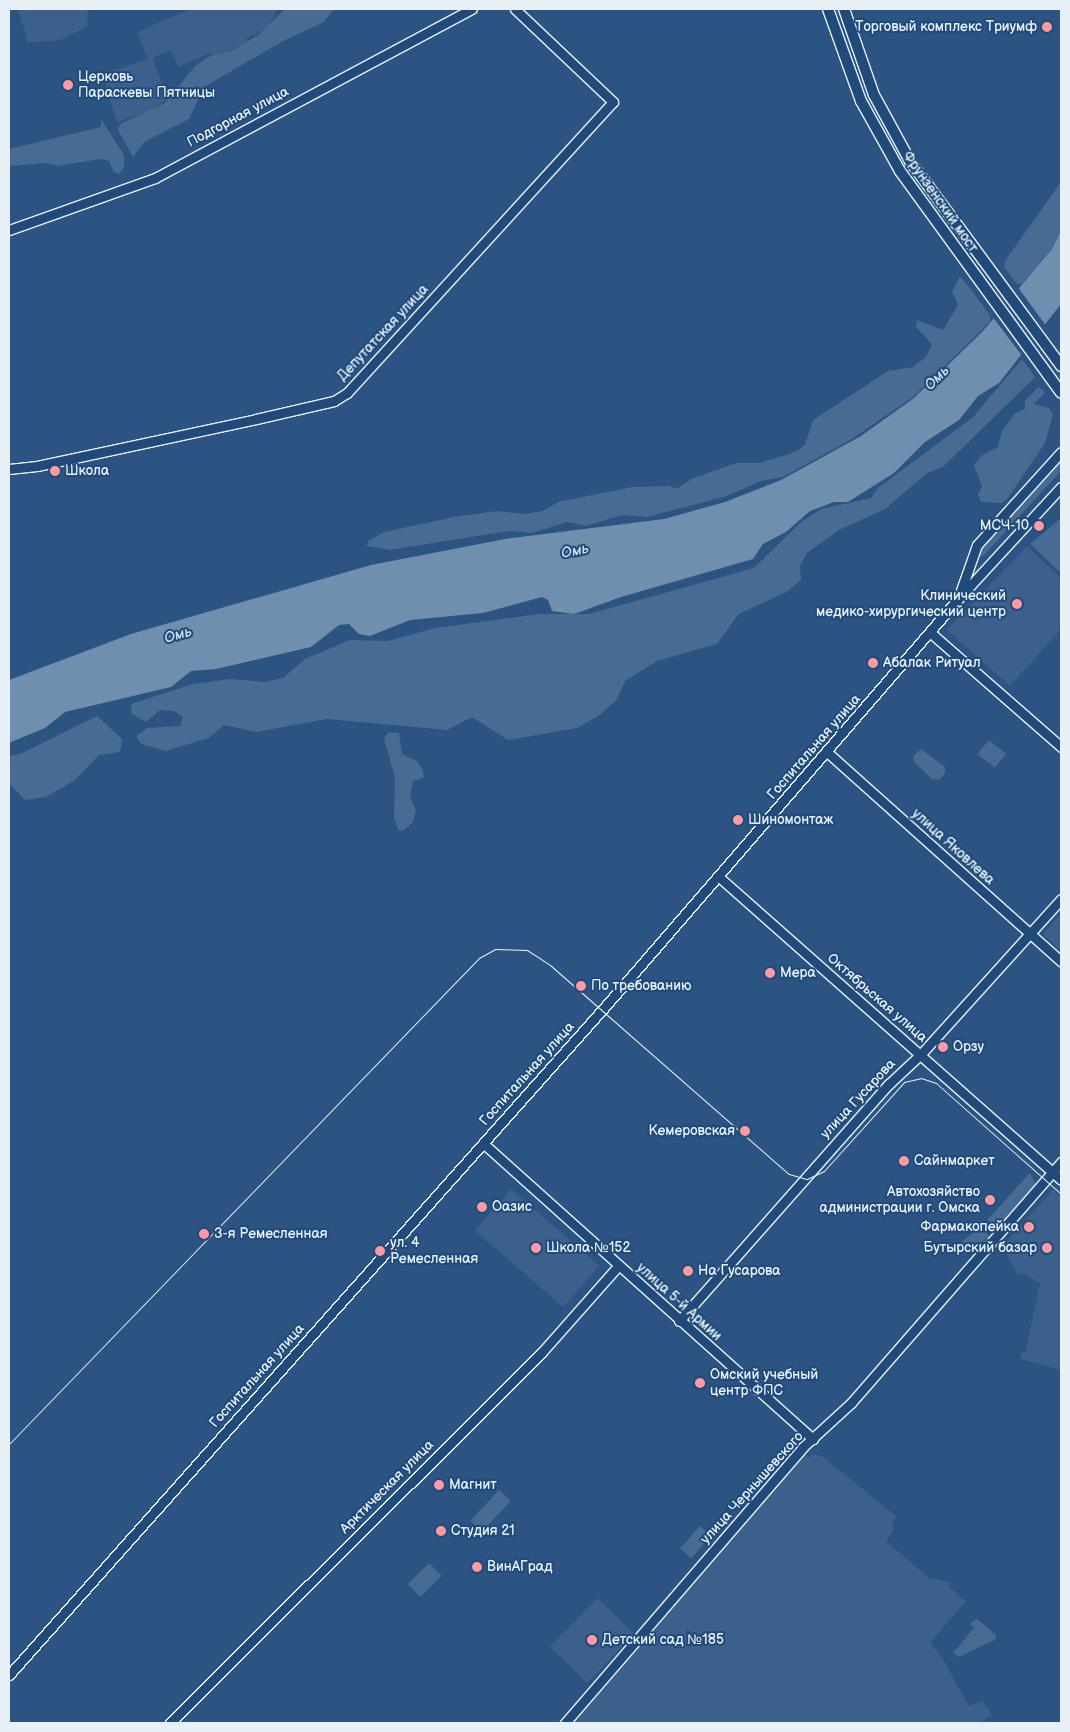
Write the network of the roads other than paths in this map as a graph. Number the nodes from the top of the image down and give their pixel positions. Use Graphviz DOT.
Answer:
graph roads {
  1 [pos="472,9"];
  2 [pos="515,9"];
  3 [pos="828,9"];
  4 [pos="844,9"];
  5 [pos="9,230"];
  6 [pos="1061,366"];
  7 [pos="1061,393"];
  8 [pos="1061,452"];
  9 [pos="9,469"];
  10 [pos="1061,487"];
  11 [pos="1061,497"];
  12 [pos="1046,503"];
  13 [pos="958,600"];
  14 [pos="931,633"];
  15 [pos="1061,747"];
  16 [pos="827,752"];
  17 [pos="719,876"];
  18 [pos="1061,899"];
  19 [pos="1030,934"];
  20 [pos="1061,961"];
  21 [pos="920,1054"];
  22 [pos="484,1144"];
  23 [pos="1061,1162"];
  24 [pos="1053,1172"];
  25 [pos="1061,1180"];
  26 [pos="618,1266"];
  27 [pos="679,1321"];
  28 [pos="813,1439"];
  29 [pos="9,1675"];
  30 [pos="170,1723"];
  31 [pos="565,1723"];
  1 -- 5 [label="street, Подгорная улица"];
  2 -- 9 [label="street, Депутатская улица"];
  3 -- 7 [label="main road, Фрунзенский мост"];
  4 -- 6 [label="main road, Фрунзенский мост"];
  8 -- 13 [label="street"];
  10 -- 12 [label="street, Госпитальная улица"];
  11 -- 12 [label="street"];
  12 -- 13 [label="street, Госпитальная улица"];
  13 -- 14 [label="street, Госпитальная улица"];
  14 -- 15 [label="street"];
  14 -- 16 [label="street, Госпитальная улица"];
  16 -- 17 [label="street, Госпитальная улица"];
  16 -- 19 [label="street, улица Яковлева"];
  17 -- 21 [label="street, Октябрьская улица"];
  17 -- 22 [label="street, Госпитальная улица"];
  18 -- 19 [label="street, улица Гусарова"];
  19 -- 20 [label="street, улица Яковлева"];
  19 -- 21 [label="street, улица Гусарова"];
  21 -- 24 [label="street, Октябрьская улица"];
  21 -- 27 [label="street, улица Гусарова"];
  22 -- 26 [label="street, улица 5-й Армии"];
  22 -- 29 [label="street, Госпитальная улица"];
  23 -- 24 [label="street, улица Чернышевского"];
  24 -- 25 [label="street, Октябрьская улица"];
  24 -- 28 [label="street, улица Чернышевского"];
  26 -- 27 [label="street, улица 5-й Армии"];
  26 -- 30 [label="street, Арктическая улица"];
  27 -- 28 [label="street, улица 5-й Армии"];
  28 -- 31 [label="street, улица Чернышевского"];
}
